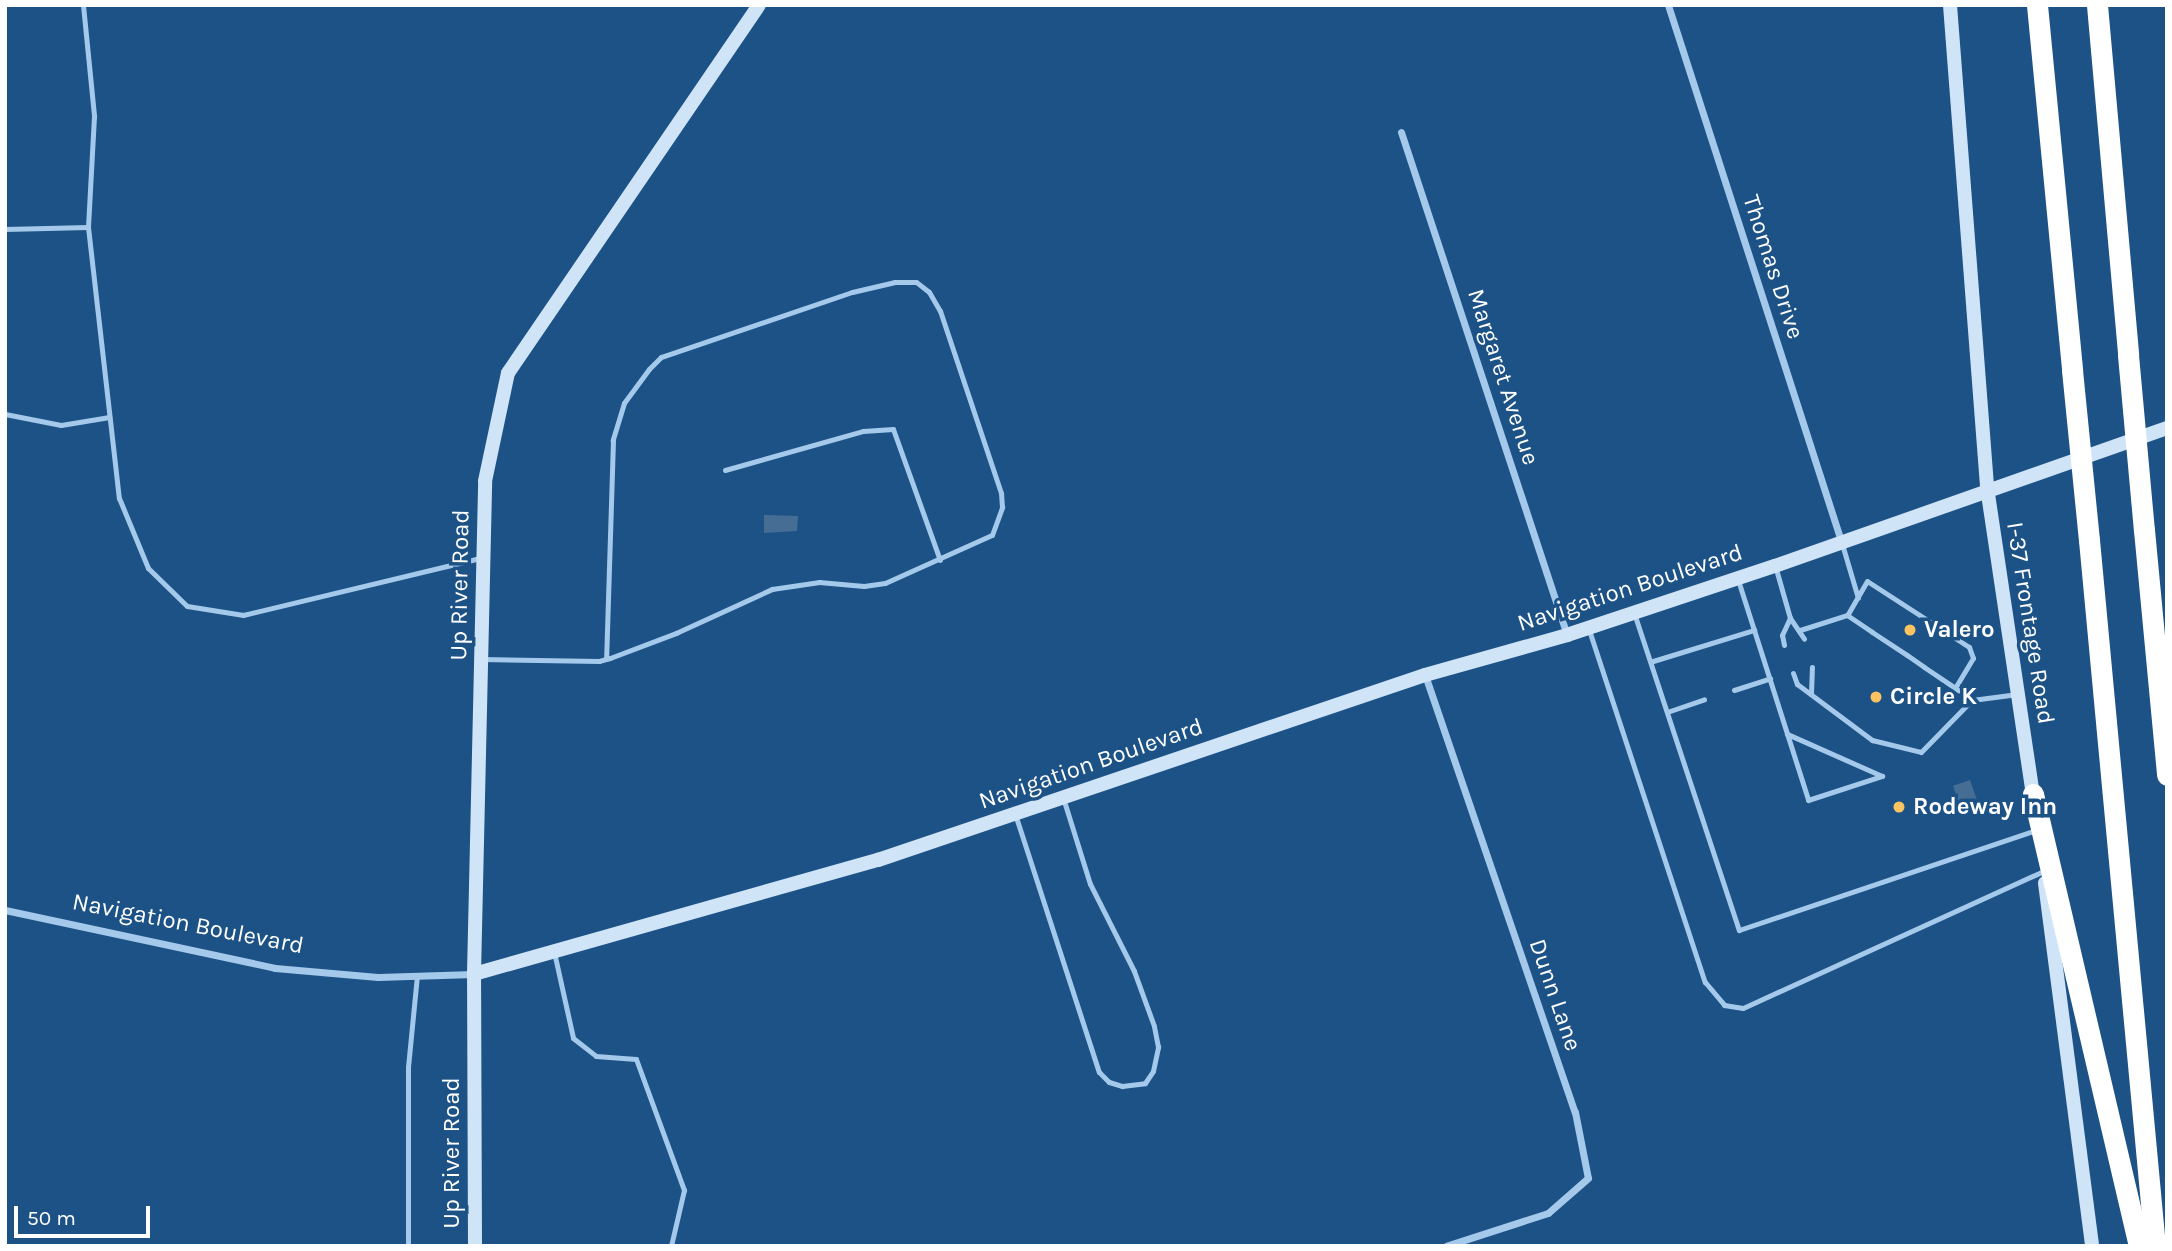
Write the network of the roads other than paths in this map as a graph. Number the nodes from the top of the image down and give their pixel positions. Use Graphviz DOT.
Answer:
graph roads {
  1 [pos="83,5"];
  2 [pos="759,5"];
  3 [pos="1668,5"];
  4 [pos="1950,5"];
  5 [pos="2036,5"];
  6 [pos="2097,5"];
  7 [pos="1401,132"];
  8 [pos="88,227"];
  9 [pos="5,229"];
  10 [pos="5,414"];
  11 [pos="109,417"];
  12 [pos="2167,428"];
  13 [pos="725,470"];
  14 [pos="1987,494"];
  15 [pos="1841,541"];
  16 [pos="483,558"];
  17 [pos="940,560"];
  18 [pos="1775,566"];
  19 [pos="1737,577"];
  20 [pos="1857,598"];
  21 [pos="1634,612"];
  22 [pos="1847,615"];
  23 [pos="1790,618"];
  24 [pos="1877,623"];
  25 [pos="1588,627"];
  26 [pos="1754,630"];
  27 [pos="1800,630"];
  28 [pos="1872,632"];
  29 [pos="1567,635"];
  30 [pos="1895,635"];
  31 [pos="1804,639"];
  32 [pos="1890,644"];
  33 [pos="1784,645"];
  34 [pos="1912,647"];
  35 [pos="1906,655"];
  36 [pos="481,659"];
  37 [pos="606,659"];
  38 [pos="1930,659"];
  39 [pos="1653,661"];
  40 [pos="1812,667"];
  41 [pos="1924,667"];
  42 [pos="1793,673"];
  43 [pos="1425,675"];
  44 [pos="1770,678"];
  45 [pos="1955,688"];
  46 [pos="1734,690"];
  47 [pos="1811,694"];
  48 [pos="2018,694"];
  49 [pos="1704,699"];
  50 [pos="1972,700"];
  51 [pos="1670,711"];
  52 [pos="1787,734"];
  53 [pos="2167,775"];
  54 [pos="2033,794"];
  55 [pos="1063,797"];
  56 [pos="1015,814"];
  57 [pos="2038,829"];
  58 [pos="2043,871"];
  59 [pos="5,910"];
  60 [pos="554,951"];
  61 [pos="474,974"];
  62 [pos="417,976"];
  63 [pos="408,1246"];
  64 [pos="475,1246"];
  65 [pos="671,1246"];
  66 [pos="1446,1246"];
  67 [pos="2092,1246"];
  68 [pos="2139,1246"];
  69 [pos="2155,1246"];
  1 -- 8 [label="lane"];
  2 -- 16 [label="street, Up River Road"];
  3 -- 15 [label="street, Thomas Drive"];
  4 -- 14 [label="street, I-37 Frontage Road"];
  5 -- 69 [label="highway, bridge"];
  6 -- 53 [label="highway, bridge"];
  7 -- 29 [label="street, Margaret Avenue"];
  8 -- 9 [label="lane"];
  8 -- 11 [label="lane"];
  10 -- 11 [label="lane"];
  11 -- 16 [label="lane"];
  12 -- 14 [label="street, Navigation Boulevard"];
  13 -- 17 [label="lane"];
  14 -- 15 [label="street, Navigation Boulevard"];
  14 -- 48 [label="street, I-37 Frontage Road"];
  15 -- 18 [label="street, Navigation Boulevard"];
  15 -- 20 [label="lane"];
  16 -- 36 [label="street, Up River Road"];
  17 -- 37 [label="lane"];
  17 -- 37 [label="lane"];
  18 -- 19 [label="street, Navigation Boulevard"];
  18 -- 23 [label="lane"];
  19 -- 21 [label="street, Navigation Boulevard"];
  19 -- 26 [label="lane"];
  20 -- 22 [label="lane"];
  20 -- 45 [label="lane"];
  21 -- 25 [label="street, Navigation Boulevard"];
  21 -- 39 [label="lane"];
  22 -- 27 [label="lane"];
  22 -- 28 [label="lane"];
  23 -- 27 [label="lane"];
  23 -- 33 [label="lane"];
  24 -- 28 [label="lane"];
  25 -- 29 [label="street, Navigation Boulevard"];
  25 -- 58 [label="lane"];
  26 -- 39 [label="lane"];
  26 -- 44 [label="lane"];
  27 -- 31 [label="lane"];
  28 -- 32 [label="lane"];
  29 -- 43 [label="street, Navigation Boulevard"];
  30 -- 32 [label="lane"];
  32 -- 35 [label="lane"];
  34 -- 35 [label="lane"];
  35 -- 41 [label="lane"];
  36 -- 37 [label="lane"];
  36 -- 61 [label="street, Up River Road"];
  38 -- 41 [label="lane"];
  39 -- 51 [label="lane"];
  40 -- 47 [label="lane"];
  41 -- 45 [label="lane"];
  42 -- 47 [label="lane"];
  43 -- 55 [label="street, Navigation Boulevard"];
  43 -- 66 [label="street, Dunn Lane"];
  44 -- 46 [label="lane"];
  44 -- 52 [label="lane"];
  45 -- 50 [label="lane"];
  47 -- 50 [label="lane"];
  48 -- 50 [label="lane"];
  48 -- 54 [label="street, I-37 Frontage Road"];
  49 -- 51 [label="lane"];
  51 -- 57 [label="lane"];
  52 -- 52 [label="lane"];
  54 -- 57 [label="street, I-37 Frontage Road"];
  54 -- 68 [label="highway"];
  55 -- 56 [label="street, Navigation Boulevard"];
  55 -- 56 [label="lane"];
  56 -- 60 [label="street, Navigation Boulevard"];
  57 -- 58 [label="street, I-37 Frontage Road"];
  58 -- 67 [label="street, I-37 Frontage Road"];
  59 -- 62 [label="street, Navigation Boulevard"];
  60 -- 61 [label="street, Navigation Boulevard"];
  60 -- 65 [label="lane"];
  61 -- 62 [label="street, Navigation Boulevard"];
  61 -- 64 [label="street, Up River Road"];
  62 -- 63 [label="lane"];
}
